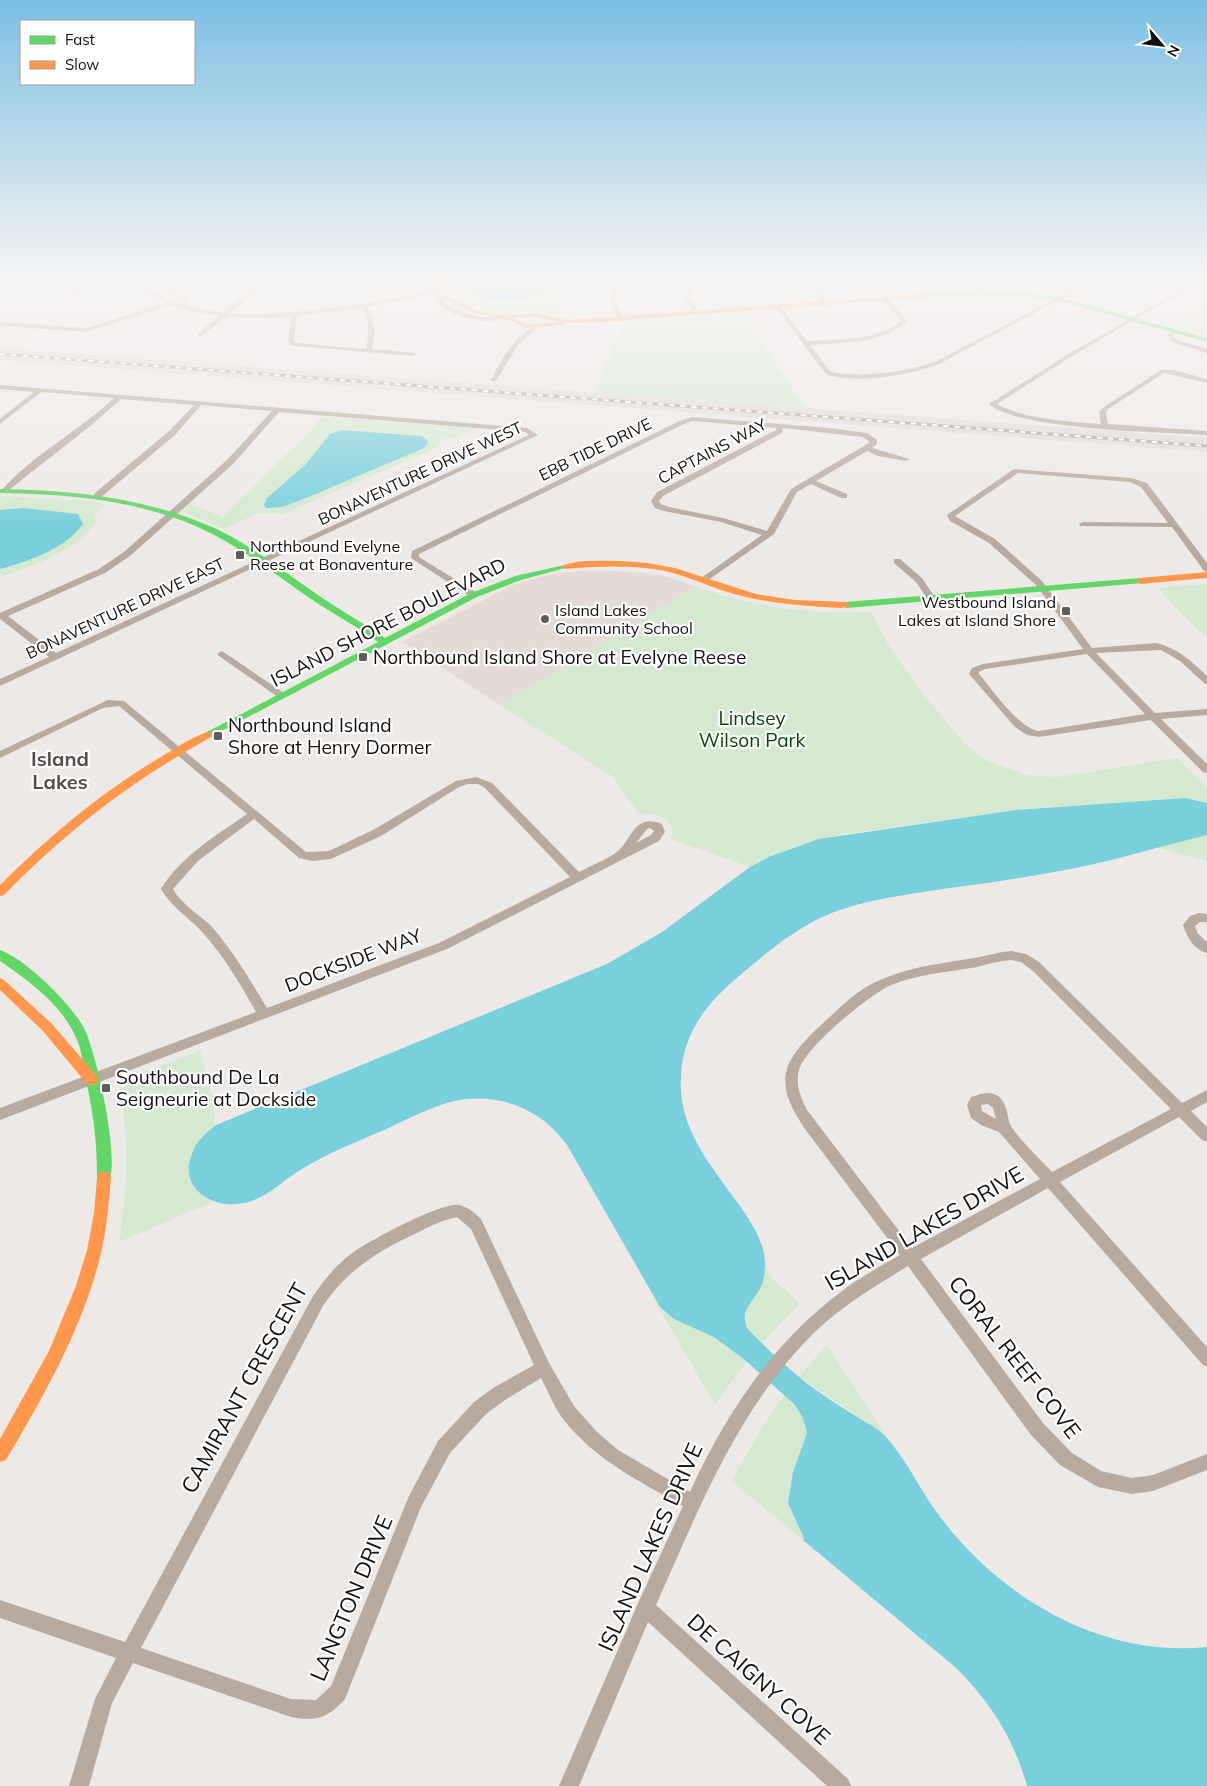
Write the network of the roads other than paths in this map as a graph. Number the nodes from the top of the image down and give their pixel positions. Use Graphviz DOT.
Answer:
graph roads {
  1 [pos="504,362"];
  2 [pos="820,362"];
  3 [pos="938,362"];
  4 [pos="1062,362"];
  5 [pos="494,380"];
  6 [pos="1207,381"];
  7 [pos="0,387"];
  8 [pos="40,390"];
  9 [pos="118,397"];
  10 [pos="200,404"];
  11 [pos="277,410"];
  12 [pos="0,422"];
  13 [pos="1105,425"];
  14 [pos="780,426"];
  15 [pos="1207,433"];
  16 [pos="867,448"];
  17 [pos="906,458"];
  18 [pos="809,481"];
  19 [pos="3,491"];
  20 [pos="97,496"];
  21 [pos="844,496"];
  22 [pos="171,514"];
  23 [pos="1082,524"];
  24 [pos="1172,525"];
  25 [pos="768,534"];
  26 [pos="264,561"];
  27 [pos="897,561"];
  28 [pos="1207,569"];
  29 [pos="1207,575"];
  30 [pos="704,580"];
  31 [pos="1043,589"];
  32 [pos="474,595"];
  33 [pos="932,599"];
  34 [pos="1,616"];
  35 [pos="383,641"];
  36 [pos="1088,651"];
  37 [pos="222,654"];
  38 [pos="55,657"];
  39 [pos="1207,681"];
  40 [pos="0,683"];
  41 [pos="281,695"];
  42 [pos="1207,712"];
  43 [pos="1154,716"];
  44 [pos="178,751"];
  45 [pos="0,755"];
  46 [pos="1207,770"];
  47 [pos="254,814"];
  48 [pos="620,856"];
  49 [pos="578,878"];
  50 [pos="0,892"];
  51 [pos="1207,918"];
  52 [pos="1207,949"];
  53 [pos="0,955"];
  54 [pos="0,983"];
  55 [pos="264,1014"];
  56 [pos="92,1080"];
  57 [pos="1207,1096"];
  58 [pos="1182,1111"];
  59 [pos="0,1114"];
  60 [pos="1004,1128"];
  61 [pos="1207,1136"];
  62 [pos="1052,1180"];
  63 [pos="911,1258"];
  64 [pos="1207,1359"];
  65 [pos="544,1368"];
  66 [pos="0,1454"];
  67 [pos="1207,1462"];
  68 [pos="692,1503"];
  69 [pos="645,1608"];
  70 [pos="0,1609"];
  71 [pos="128,1652"];
  72 [pos="79,1786"];
  73 [pos="569,1786"];
  74 [pos="841,1786"];
  1 -- 5 [label="street"];
  2 -- 3 [label="street"];
  4 -- 13 [label="street"];
  6 -- 13 [label="street"];
  7 -- 8 [label="street, BONAVENTURE DRIVE WEST"];
  8 -- 9 [label="street, BONAVENTURE DRIVE WEST"];
  8 -- 12 [label="street"];
  9 -- 10 [label="street, BONAVENTURE DRIVE WEST"];
  9 -- 19 [label="street"];
  10 -- 11 [label="street, BONAVENTURE DRIVE WEST"];
  10 -- 20 [label="street"];
  11 -- 22 [label="street"];
  11 -- 26 [label="street, BONAVENTURE DRIVE WEST"];
  13 -- 15 [label="street"];
  14 -- 16 [label="street, EBB TIDE DRIVE"];
  14 -- 25 [label="street, CAPTAINS WAY"];
  14 -- 32 [label="street, EBB TIDE DRIVE"];
  16 -- 17 [label="street"];
  16 -- 18 [label="street"];
  18 -- 21 [label="street"];
  18 -- 25 [label="street"];
  19 -- 20 [label="street"];
  20 -- 22 [label="street"];
  22 -- 26 [label="street"];
  22 -- 34 [label="street"];
  23 -- 24 [label="street"];
  24 -- 28 [label="street"];
  24 -- 31 [label="street"];
  25 -- 30 [label="street"];
  26 -- 35 [label="street"];
  26 -- 38 [label="street, BONAVENTURE DRIVE EAST"];
  27 -- 33 [label="street"];
  29 -- 31 [label="street, ISLAND SHORE BOULEVARD"];
  30 -- 32 [label="street, ISLAND SHORE BOULEVARD"];
  30 -- 33 [label="street, ISLAND SHORE BOULEVARD"];
  31 -- 33 [label="street, ISLAND SHORE BOULEVARD"];
  31 -- 36 [label="street"];
  32 -- 35 [label="street, ISLAND SHORE BOULEVARD"];
  34 -- 38 [label="street"];
  35 -- 41 [label="street, ISLAND SHORE BOULEVARD"];
  36 -- 39 [label="street"];
  36 -- 43 [label="street"];
  36 -- 43 [label="street"];
  37 -- 41 [label="street"];
  38 -- 40 [label="street, BONAVENTURE DRIVE EAST"];
  41 -- 44 [label="street, ISLAND SHORE BOULEVARD"];
  42 -- 43 [label="street"];
  43 -- 46 [label="street"];
  44 -- 45 [label="street"];
  44 -- 47 [label="street"];
  44 -- 50 [label="street, ISLAND SHORE BOULEVARD"];
  47 -- 49 [label="street"];
  47 -- 55 [label="street"];
  48 -- 49 [label="street, DOCKSIDE WAY"];
  49 -- 55 [label="street, DOCKSIDE WAY"];
  51 -- 52 [label="street"];
  53 -- 56 [label="street"];
  54 -- 56 [label="street"];
  55 -- 56 [label="street, DOCKSIDE WAY"];
  56 -- 59 [label="street, DOCKSIDE WAY"];
  56 -- 66 [label="street"];
  57 -- 58 [label="street, ISLAND LAKES DRIVE"];
  58 -- 61 [label="street, CORAL REEF COVE"];
  58 -- 62 [label="street, ISLAND LAKES DRIVE"];
  58 -- 63 [label="street, CORAL REEF COVE"];
  60 -- 62 [label="street"];
  62 -- 63 [label="street, ISLAND LAKES DRIVE"];
  62 -- 64 [label="street"];
  63 -- 67 [label="street, CORAL REEF COVE"];
  63 -- 68 [label="street, ISLAND LAKES DRIVE"];
  65 -- 68 [label="street, CAMIRANT CRESCENT"];
  65 -- 71 [label="street, LANGTON DRIVE"];
  65 -- 71 [label="street, CAMIRANT CRESCENT"];
  68 -- 69 [label="street, ISLAND LAKES DRIVE"];
  69 -- 73 [label="street, ISLAND LAKES DRIVE"];
  69 -- 74 [label="street, DE CAIGNY COVE"];
  70 -- 71 [label="street, LANGTON DRIVE"];
  71 -- 72 [label="street, CAMIRANT CRESCENT"];
}
